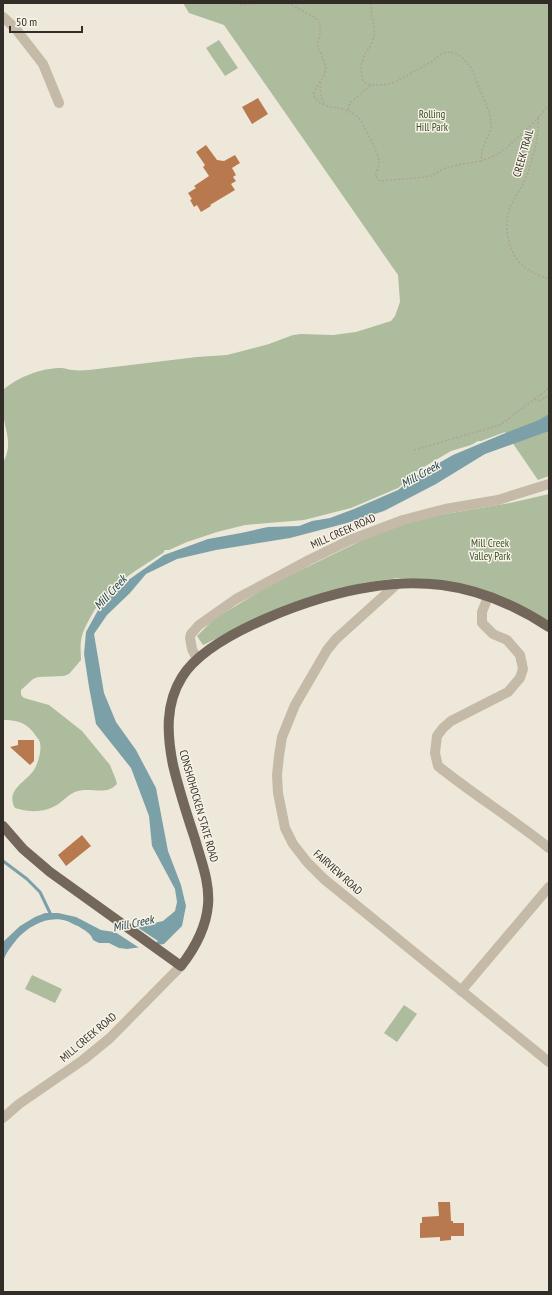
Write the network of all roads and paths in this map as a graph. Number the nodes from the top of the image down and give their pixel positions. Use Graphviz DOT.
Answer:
graph roads {
  1 [pos="237,3"];
  2 [pos="258,3"];
  3 [pos="288,3"];
  4 [pos="370,3"];
  5 [pos="3,17"];
  6 [pos="320,82"];
  7 [pos="372,86"];
  8 [pos="59,104"];
  9 [pos="549,105"];
  10 [pos="324,106"];
  11 [pos="348,110"];
  12 [pos="538,118"];
  13 [pos="481,161"];
  14 [pos="549,280"];
  15 [pos="549,388"];
  16 [pos="549,396"];
  17 [pos="535,399"];
  18 [pos="414,450"];
  19 [pos="549,484"];
  20 [pos="397,584"];
  21 [pos="488,597"];
  22 [pos="549,627"];
  23 [pos="197,659"];
  24 [pos="3,826"];
  25 [pos="549,848"];
  26 [pos="549,887"];
  27 [pos="181,966"];
  28 [pos="461,991"];
  29 [pos="549,1062"];
  30 [pos="3,1118"];
  1 -- 2 [label="path"];
  3 -- 6 [label="path"];
  4 -- 7 [label="path"];
  5 -- 8 [label="street"];
  6 -- 10 [label="path"];
  6 -- 10 [label="path"];
  7 -- 11 [label="path"];
  7 -- 13 [label="path"];
  9 -- 12 [label="path"];
  10 -- 11 [label="path"];
  11 -- 13 [label="path, CREEK TRAIL"];
  12 -- 13 [label="path, CREEK TRAIL"];
  12 -- 14 [label="path, CREEK TRAIL"];
  15 -- 17 [label="path"];
  16 -- 17 [label="path"];
  17 -- 18 [label="path"];
  19 -- 23 [label="street, MILL CREEK ROAD"];
  20 -- 21 [label="main road, CONSHOHOCKEN STATE ROAD"];
  20 -- 23 [label="main road, CONSHOHOCKEN STATE ROAD"];
  20 -- 28 [label="street, FAIRVIEW ROAD"];
  21 -- 22 [label="main road, CONSHOHOCKEN STATE ROAD"];
  21 -- 25 [label="street"];
  23 -- 27 [label="main road, CONSHOHOCKEN STATE ROAD"];
  24 -- 27 [label="main road"];
  26 -- 28 [label="street"];
  27 -- 30 [label="street, MILL CREEK ROAD"];
  28 -- 29 [label="street, FAIRVIEW ROAD"];
}
